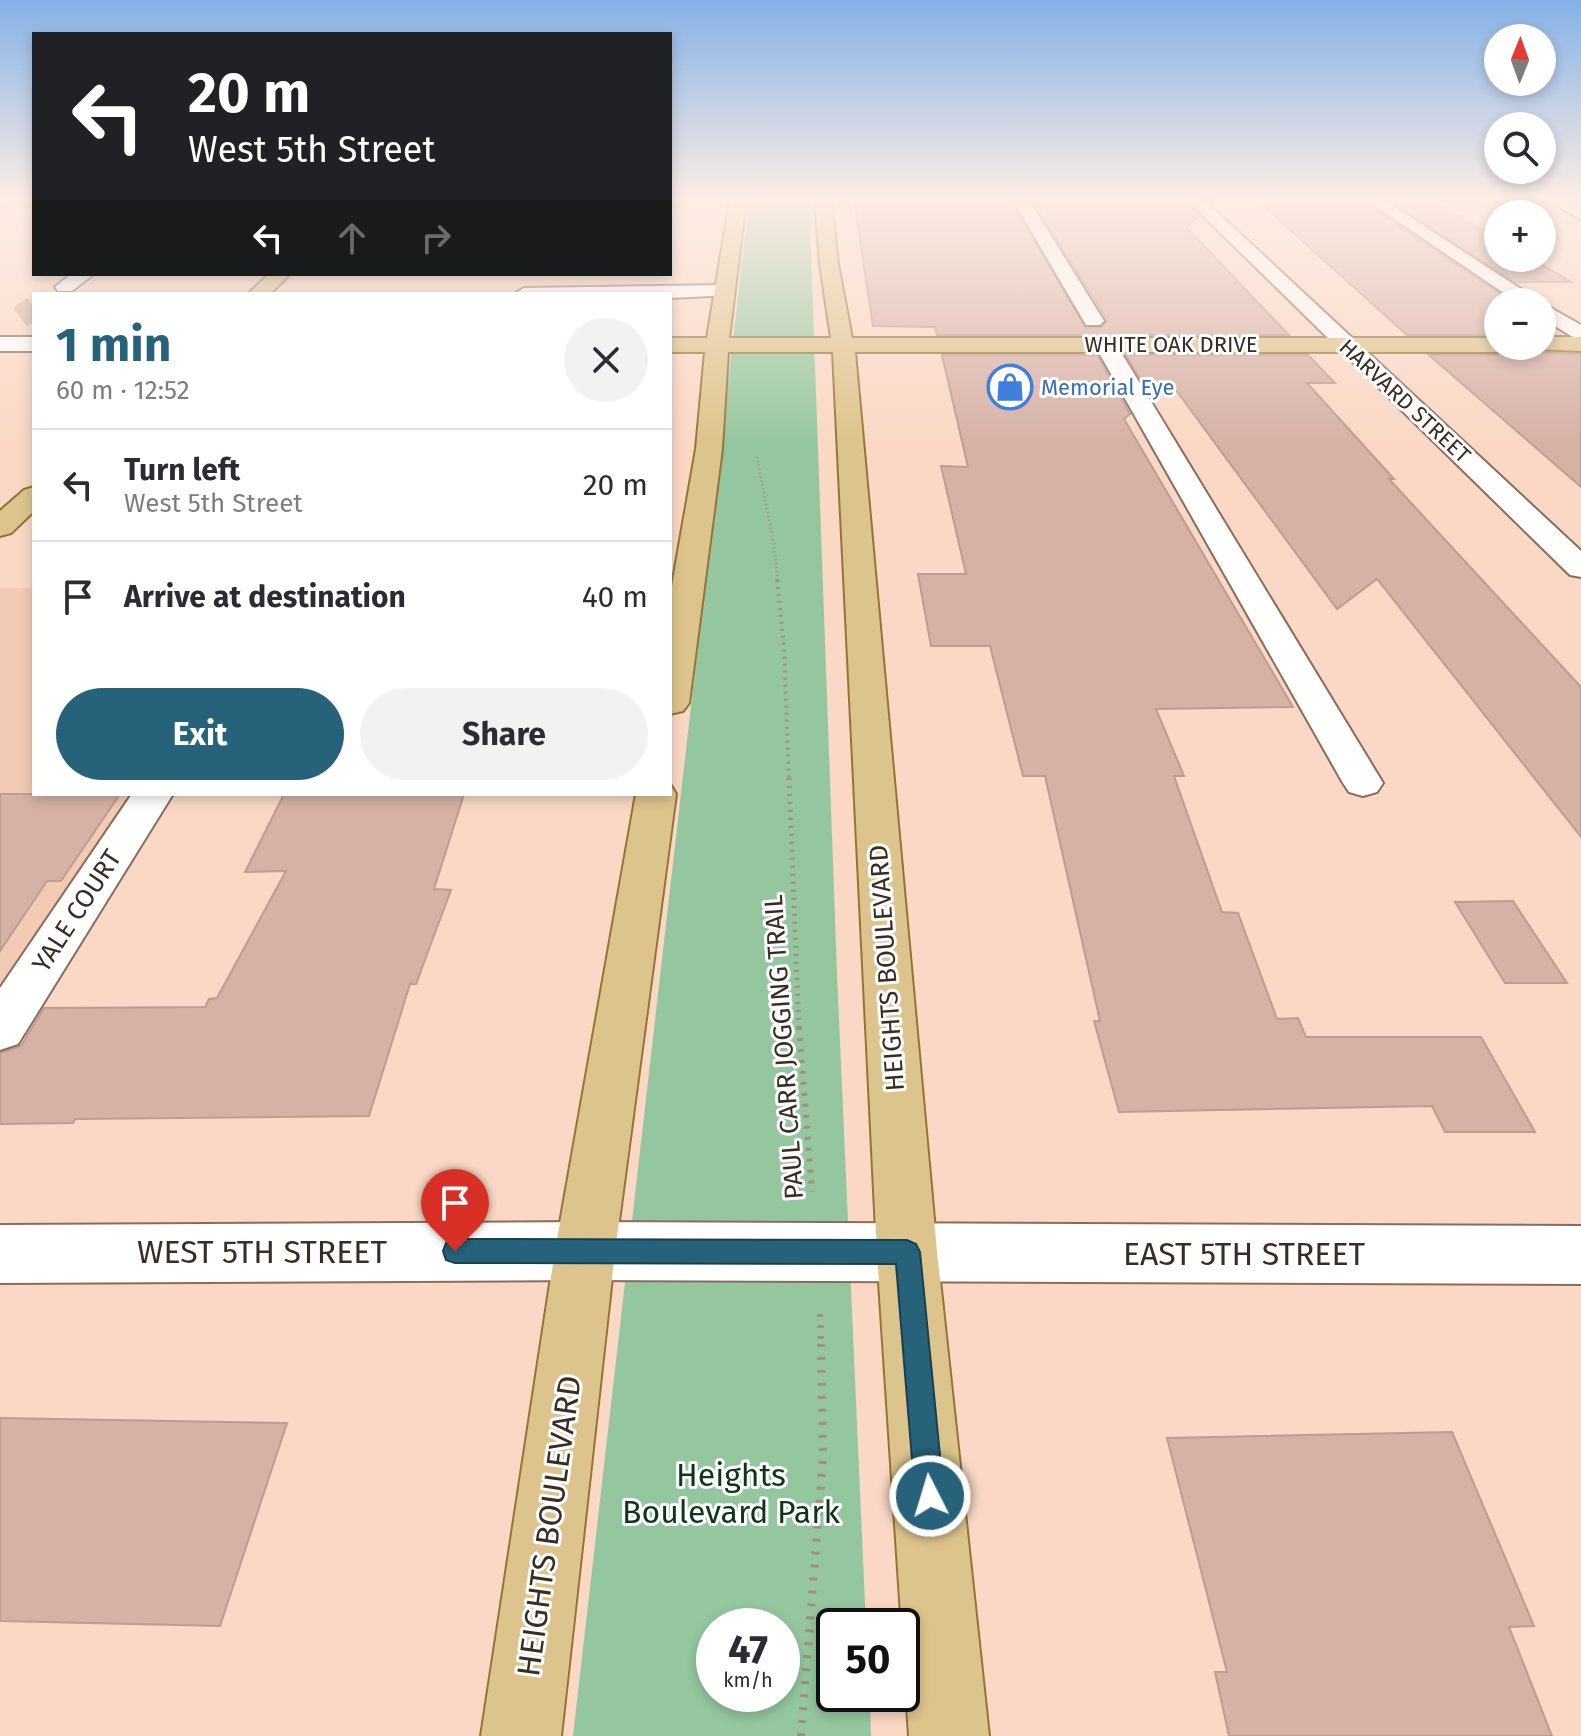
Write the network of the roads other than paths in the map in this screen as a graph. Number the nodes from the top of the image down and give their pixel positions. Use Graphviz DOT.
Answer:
graph roads {
  1 [pos="74,281"];
  2 [pos="726,281"];
  3 [pos="832,281"];
  4 [pos="1069,281"];
  5 [pos="1279,281"];
  6 [pos="65,287"];
  7 [pos="725,291"];
  8 [pos="672,292"];
  9 [pos="1556,318"];
  10 [pos="1099,333"];
  11 [pos="1581,335"];
  12 [pos="0,344"];
  13 [pos="32,344"];
  14 [pos="844,344"];
  15 [pos="1556,344"];
  16 [pos="1581,344"];
  17 [pos="672,345"];
  18 [pos="717,345"];
  19 [pos="1346,345"];
  20 [pos="1484,345"];
  21 [pos="32,498"];
  22 [pos="0,527"];
  23 [pos="1581,568"];
  24 [pos="678,606"];
  25 [pos="672,679"];
  26 [pos="1363,783"];
  27 [pos="152,796"];
  28 [pos="656,796"];
  29 [pos="0,1029"];
  30 [pos="585,1251"];
  31 [pos="907,1252"];
  32 [pos="0,1254"];
  33 [pos="1581,1255"];
  34 [pos="521,1736"];
  35 [pos="949,1736"];
  1 -- 6 [label="street"];
  2 -- 7 [label="main road"];
  3 -- 14 [label="main road, HEIGHTS BOULEVARD"];
  4 -- 10 [label="street"];
  5 -- 19 [label="street, HARVARD STREET"];
  7 -- 8 [label="street"];
  7 -- 18 [label="main road"];
  9 -- 11 [label="street"];
  10 -- 14 [label="main road, WHITE OAK DRIVE"];
  10 -- 19 [label="main road, WHITE OAK DRIVE"];
  10 -- 26 [label="street"];
  12 -- 13 [label="street"];
  14 -- 18 [label="main road, WHITE OAK DRIVE"];
  14 -- 31 [label="main road, HEIGHTS BOULEVARD"];
  15 -- 16 [label="main road"];
  17 -- 18 [label="main road, WHITE OAK DRIVE"];
  18 -- 24 [label="main road"];
  19 -- 20 [label="main road, WHITE OAK DRIVE"];
  19 -- 23 [label="street, HARVARD STREET"];
  21 -- 22 [label="main road"];
  24 -- 25 [label="main road"];
  27 -- 29 [label="street, YALE COURT"];
  28 -- 30 [label="main road, HEIGHTS BOULEVARD"];
  30 -- 31 [label="street, WEST 5TH STREET"];
  30 -- 32 [label="street, WEST 5TH STREET"];
  30 -- 34 [label="main road, HEIGHTS BOULEVARD"];
  31 -- 33 [label="street, EAST 5TH STREET"];
  31 -- 35 [label="main road, HEIGHTS BOULEVARD"];
}
